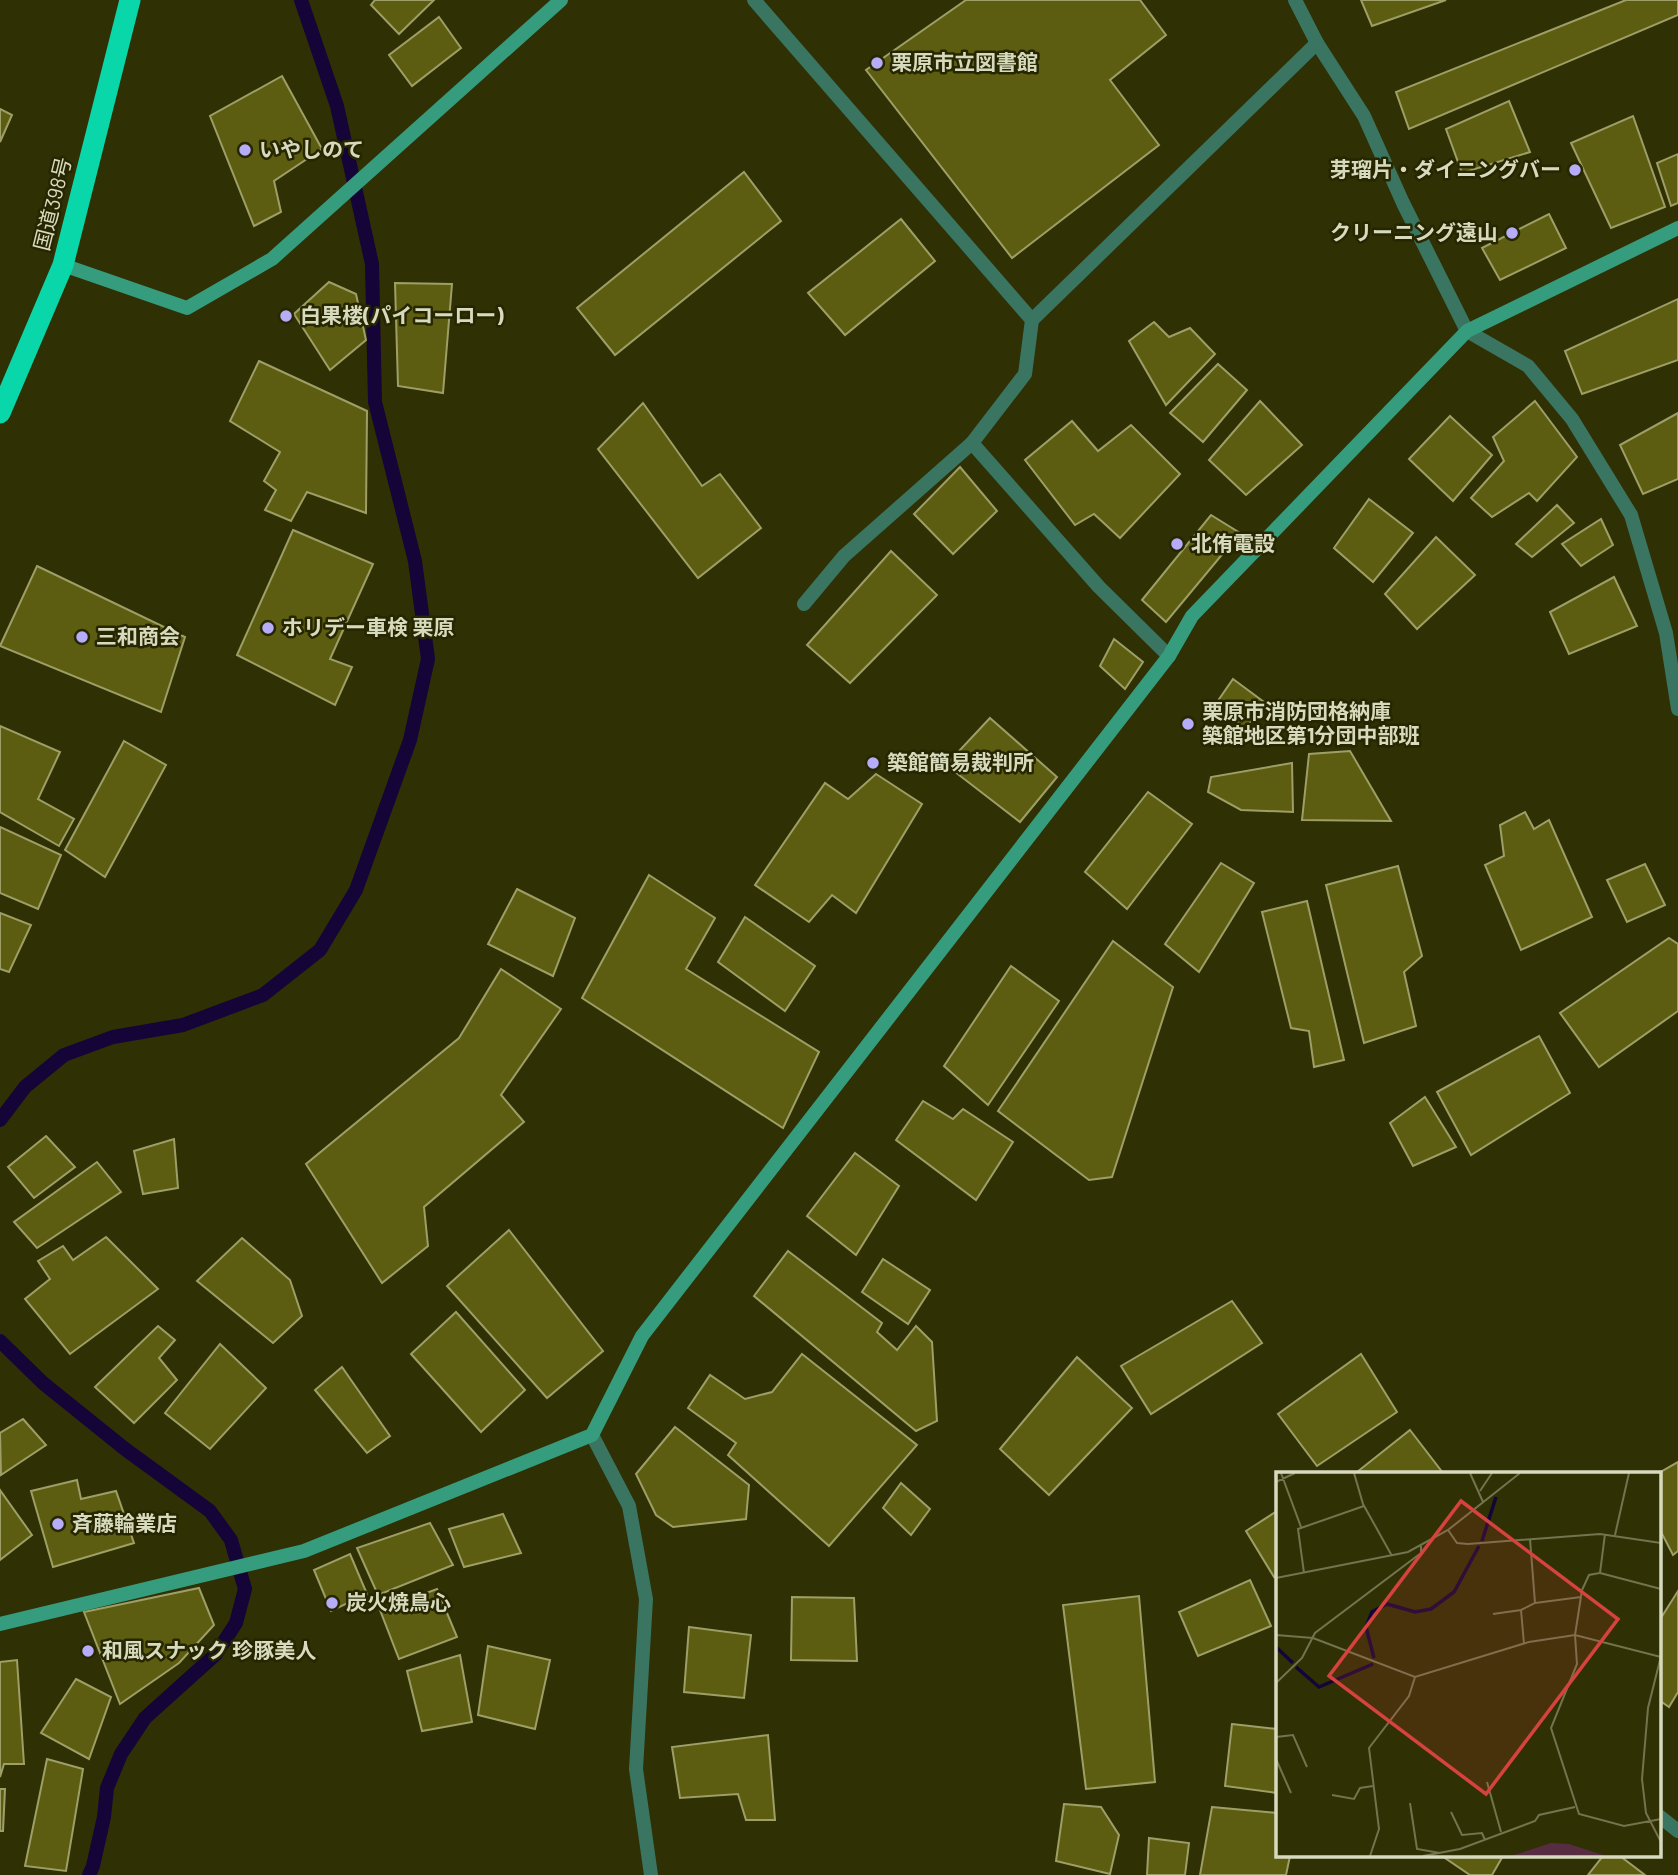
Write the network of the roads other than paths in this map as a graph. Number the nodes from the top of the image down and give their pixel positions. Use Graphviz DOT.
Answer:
graph roads {
  1 [pos="130,0"];
  2 [pos="561,0"];
  3 [pos="754,0"];
  4 [pos="1295,0"];
  5 [pos="1317,43"];
  6 [pos="1678,228"];
  7 [pos="63,265"];
  8 [pos="1032,320"];
  9 [pos="1467,331"];
  10 [pos="0,413"];
  11 [pos="972,443"];
  12 [pos="804,604"];
  13 [pos="1169,656"];
  14 [pos="1678,709"];
  15 [pos="592,1435"];
  16 [pos="0,1624"];
  17 [pos="1660,1817"];
  18 [pos="1678,1831"];
  19 [pos="651,1875"];
  1 -- 7 [label="highway, 国道398号"];
  2 -- 7 [label="street"];
  3 -- 8 [label="street"];
  4 -- 5 [label="street"];
  5 -- 8 [label="street"];
  5 -- 9 [label="street"];
  6 -- 9 [label="street"];
  7 -- 10 [label="highway, 国道398号"];
  8 -- 11 [label="street"];
  9 -- 13 [label="street"];
  9 -- 14 [label="street"];
  11 -- 12 [label="street"];
  11 -- 13 [label="street"];
  13 -- 15 [label="street"];
  15 -- 16 [label="street"];
  15 -- 19 [label="street"];
  17 -- 18 [label="street"];
}
